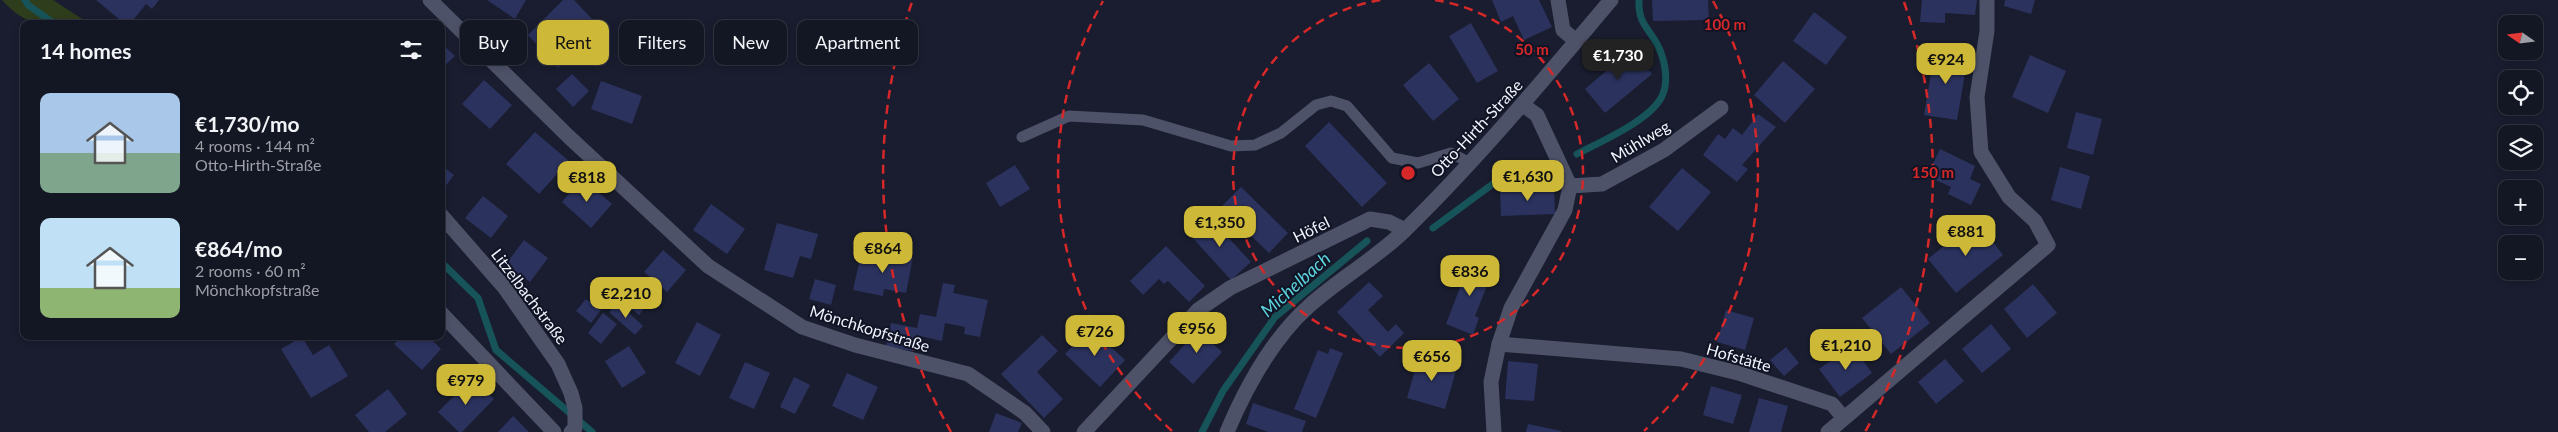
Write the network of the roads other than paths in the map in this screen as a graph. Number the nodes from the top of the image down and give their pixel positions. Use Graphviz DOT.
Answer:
graph roads {
  1 [pos="430,0"];
  2 [pos="1558,0"];
  3 [pos="1611,0"];
  4 [pos="1987,0"];
  5 [pos="1576,41"];
  6 [pos="1523,105"];
  7 [pos="1721,108"];
  8 [pos="1022,137"];
  9 [pos="1468,162"];
  10 [pos="1570,186"];
  11 [pos="445,220"];
  12 [pos="1405,230"];
  13 [pos="445,317"];
  14 [pos="1499,344"];
  15 [pos="1843,418"];
  16 [pos="573,430"];
  17 [pos="554,432"];
  18 [pos="1043,432"];
  19 [pos="1084,432"];
  20 [pos="1227,432"];
  21 [pos="1494,432"];
  22 [pos="1828,432"];
  1 -- 18 [label="street, Mönchkopfstraße"];
  2 -- 5 [label="street"];
  3 -- 5 [label="street, Otto-Hirth-Straße"];
  4 -- 15 [label="street"];
  5 -- 6 [label="street, Otto-Hirth-Straße"];
  6 -- 9 [label="street, Otto-Hirth-Straße"];
  6 -- 10 [label="street"];
  7 -- 10 [label="street, Mühlweg"];
  8 -- 9 [label="lane"];
  9 -- 12 [label="street, Otto-Hirth-Straße"];
  10 -- 14 [label="street"];
  11 -- 16 [label="street, Litzelbachstraße"];
  12 -- 19 [label="street, Höfel"];
  12 -- 20 [label="street, Otto-Hirth-Straße"];
  13 -- 17 [label="street"];
  14 -- 15 [label="street, Hofstätte"];
  14 -- 21 [label="street"];
  15 -- 22 [label="street"];
}
